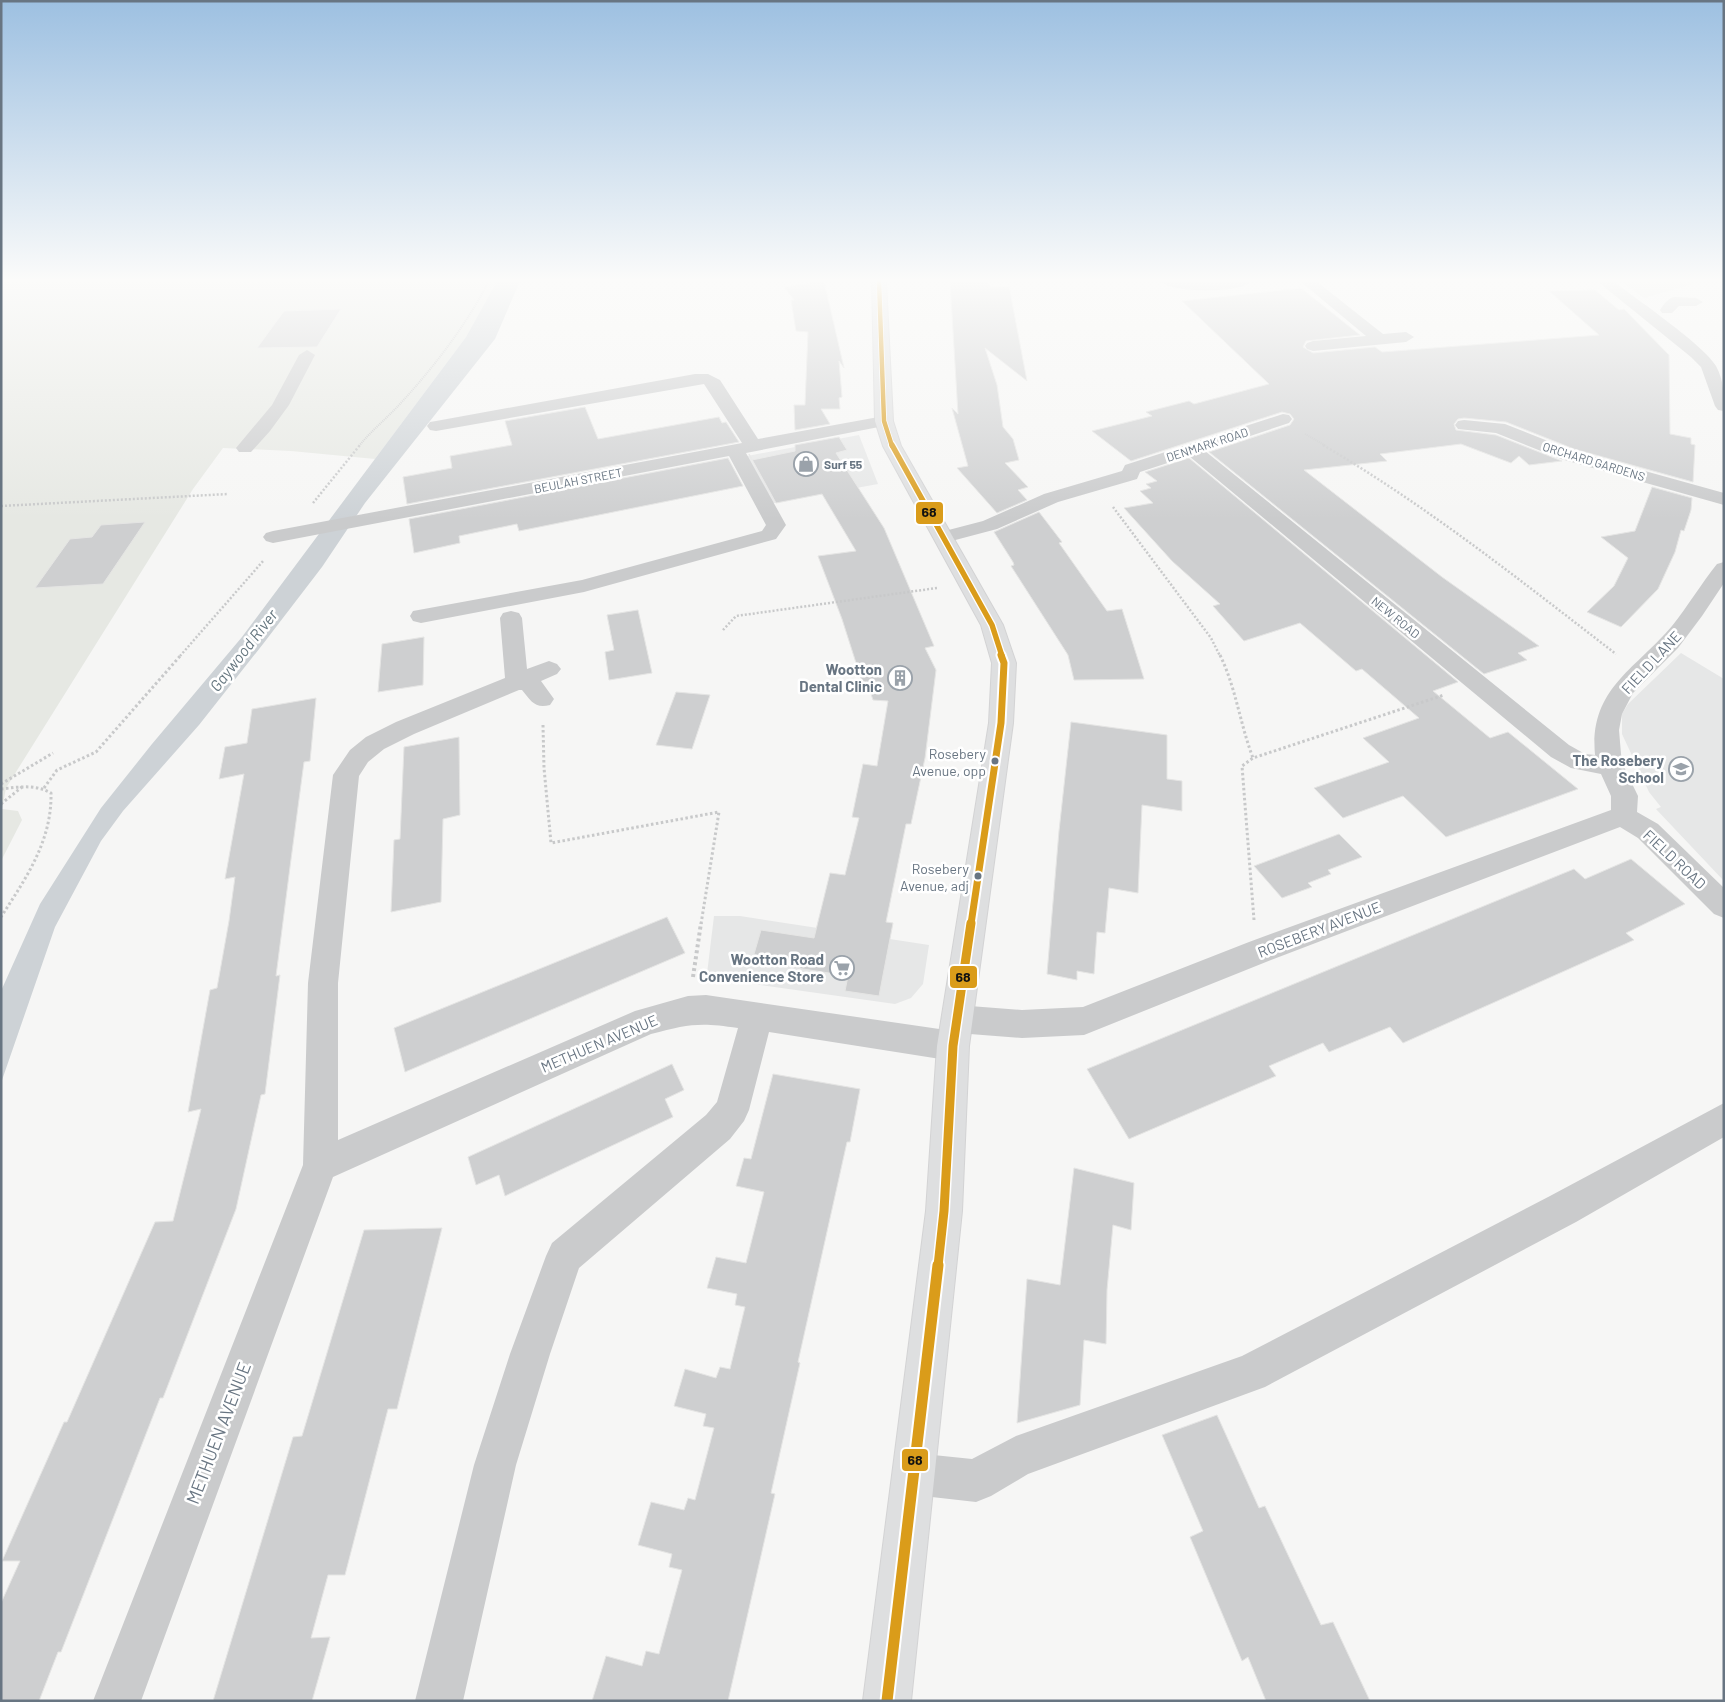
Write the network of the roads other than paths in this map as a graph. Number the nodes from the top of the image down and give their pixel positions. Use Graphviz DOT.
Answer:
graph roads {
  1 [pos="304,360"];
  2 [pos="883,360"];
  3 [pos="1703,360"];
  4 [pos="1724,406"];
  5 [pos="1282,420"];
  6 [pos="884,421"];
  7 [pos="1464,425"];
  8 [pos="436,426"];
  9 [pos="245,448"];
  10 [pos="744,448"];
  11 [pos="1192,449"];
  12 [pos="1724,499"];
  13 [pos="944,536"];
  14 [pos="282,537"];
  15 [pos="1724,568"];
  16 [pos="421,616"];
  17 [pos="511,618"];
  18 [pos="1610,766"];
  19 [pos="1622,816"];
  20 [pos="1724,906"];
  21 [pos="757,1017"];
  22 [pos="955,1033"];
  23 [pos="1724,1119"];
  24 [pos="320,1165"];
  25 [pos="914,1474"];
  26 [pos="117,1701"];
  27 [pos="439,1701"];
  28 [pos="887,1701"];
  1 -- 9 [label="street"];
  2 -- 6 [label="main road"];
  3 -- 4 [label="street"];
  5 -- 11 [label="street, DENMARK ROAD"];
  6 -- 10 [label="street, BEULAH STREET"];
  6 -- 13 [label="main road"];
  7 -- 12 [label="street, ORCHARD GARDENS"];
  8 -- 10 [label="street"];
  10 -- 14 [label="street, BEULAH STREET"];
  10 -- 16 [label="street"];
  11 -- 13 [label="street, DENMARK ROAD"];
  11 -- 18 [label="street, NEW ROAD"];
  13 -- 22 [label="main road"];
  15 -- 18 [label="street, FIELD LANE"];
  17 -- 24 [label="street, METHUEN AVENUE"];
  18 -- 19 [label="street"];
  19 -- 20 [label="street, FIELD ROAD"];
  19 -- 22 [label="street, ROSEBERY AVENUE"];
  21 -- 22 [label="street, METHUEN AVENUE"];
  21 -- 24 [label="street, METHUEN AVENUE"];
  21 -- 27 [label="street"];
  22 -- 25 [label="main road"];
  23 -- 25 [label="street"];
  24 -- 26 [label="street, METHUEN AVENUE"];
  25 -- 28 [label="main road"];
}
